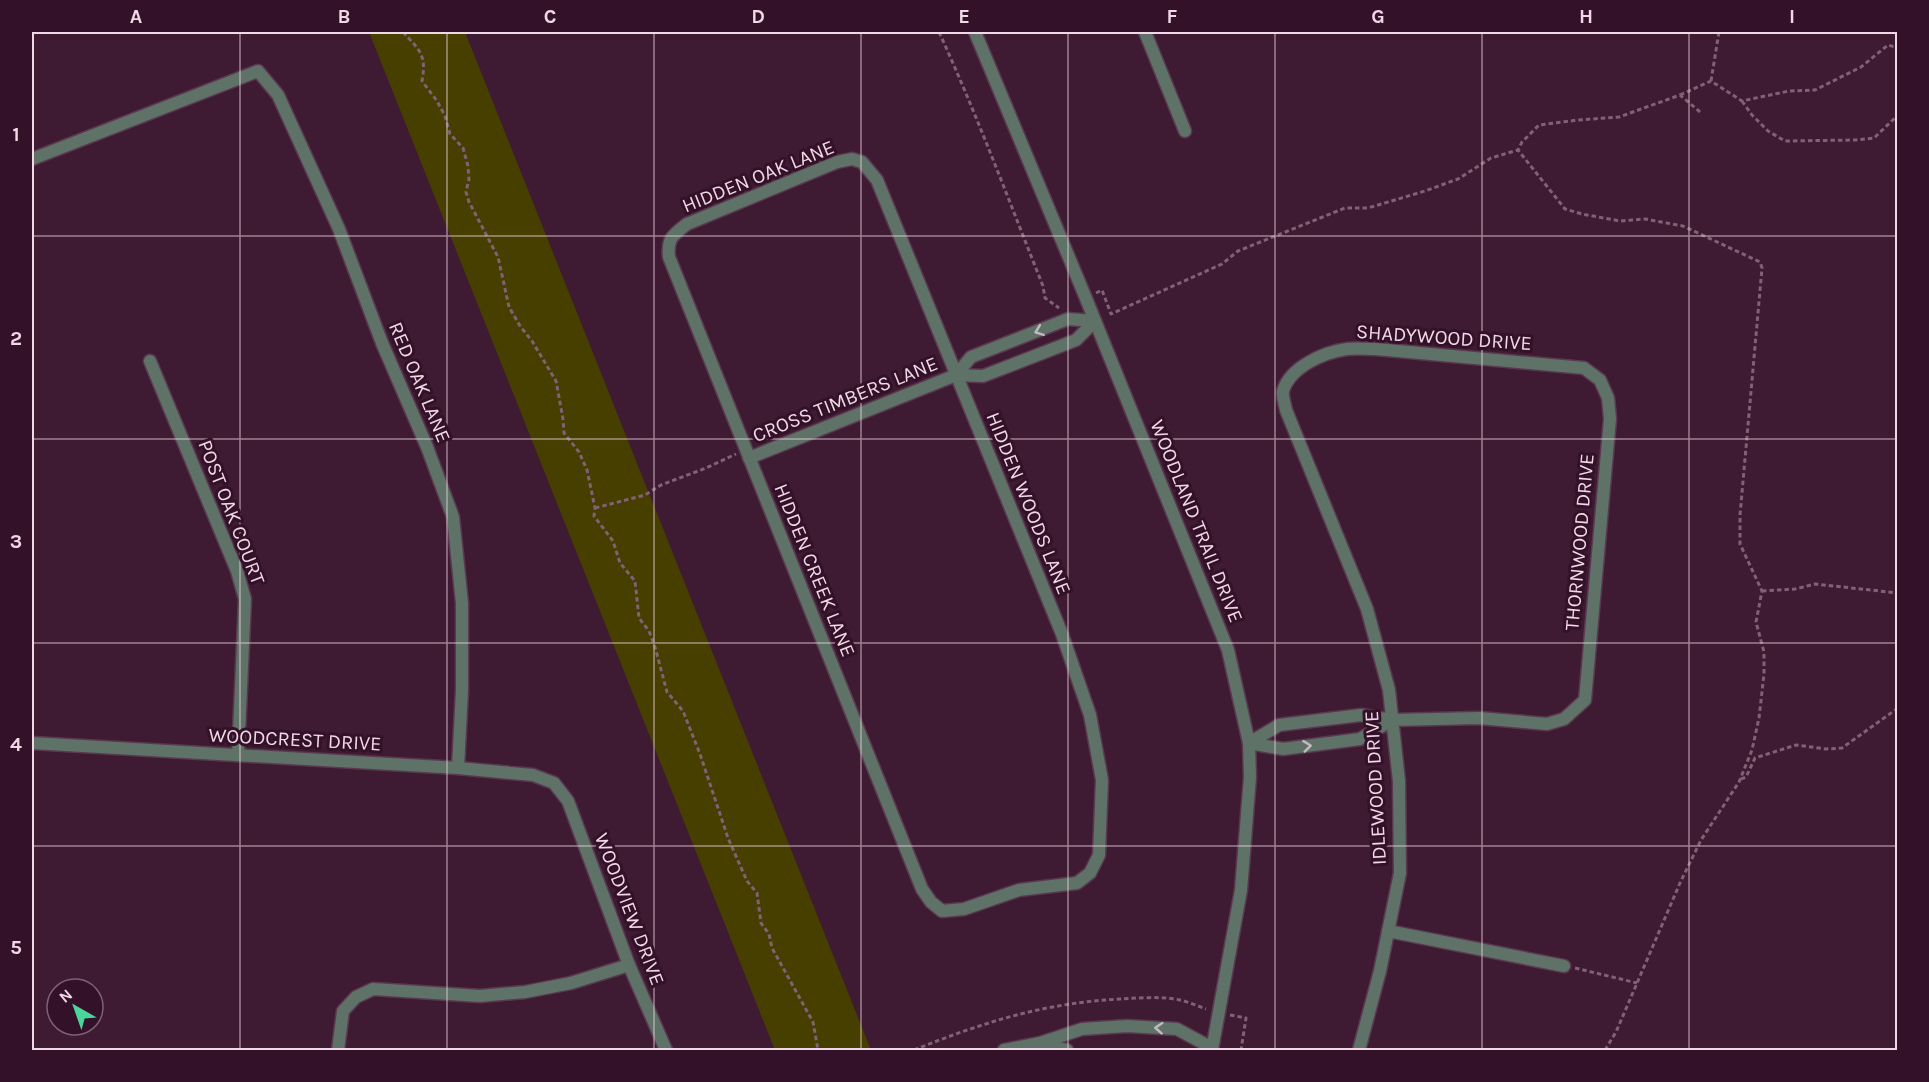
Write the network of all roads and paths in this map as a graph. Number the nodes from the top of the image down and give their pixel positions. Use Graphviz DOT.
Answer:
graph roads {
  1 [pos="403,32"];
  2 [pos="939,32"];
  3 [pos="975,32"];
  4 [pos="1145,32"];
  5 [pos="1719,32"];
  6 [pos="1898,48"];
  7 [pos="1711,81"];
  8 [pos="1680,95"];
  9 [pos="1742,101"];
  10 [pos="1700,112"];
  11 [pos="1898,115"];
  12 [pos="1185,131"];
  13 [pos="1518,150"];
  14 [pos="32,159"];
  15 [pos="862,162"];
  16 [pos="671,237"];
  17 [pos="1085,296"];
  18 [pos="1095,321"];
  19 [pos="150,361"];
  20 [pos="1584,368"];
  21 [pos="956,375"];
  22 [pos="1283,393"];
  23 [pos="747,454"];
  24 [pos="595,508"];
  25 [pos="1762,591"];
  26 [pos="1898,593"];
  27 [pos="1898,708"];
  28 [pos="1392,720"];
  29 [pos="32,743"];
  30 [pos="1250,743"];
  31 [pos="238,755"];
  32 [pos="458,768"];
  33 [pos="1740,780"];
  34 [pos="554,783"];
  35 [pos="942,911"];
  36 [pos="1388,930"];
  37 [pos="628,965"];
  38 [pos="1564,966"];
  39 [pos="1637,983"];
  40 [pos="1040,1048"];
  41 [pos="1212,1049"];
  42 [pos="338,1050"];
  43 [pos="666,1050"];
  44 [pos="818,1050"];
  45 [pos="1004,1050"];
  46 [pos="1067,1050"];
  47 [pos="1198,1050"];
  48 [pos="1359,1050"];
  49 [pos="1605,1050"];
  1 -- 24 [label="path"];
  2 -- 17 [label="path"];
  3 -- 17 [label="street, WOODLAND TRAIL DRIVE"];
  4 -- 12 [label="street"];
  5 -- 7 [label="path"];
  6 -- 9 [label="path"];
  7 -- 8 [label="path"];
  7 -- 9 [label="path"];
  8 -- 10 [label="path"];
  8 -- 13 [label="path"];
  9 -- 11 [label="path"];
  13 -- 17 [label="path"];
  13 -- 25 [label="path"];
  14 -- 32 [label="street, RED OAK LANE"];
  15 -- 16 [label="street, HIDDEN OAK LANE"];
  15 -- 21 [label="street, HIDDEN WOODS LANE"];
  16 -- 23 [label="street, HIDDEN CREEK LANE"];
  17 -- 18 [label="street, WOODLAND TRAIL DRIVE"];
  18 -- 21 [label="street, CROSS TIMBERS LANE"];
  18 -- 21 [label="street, CROSS TIMBERS LANE, one-way"];
  18 -- 30 [label="street, WOODLAND TRAIL DRIVE"];
  19 -- 31 [label="street, POST OAK COURT"];
  20 -- 22 [label="street, SHADYWOOD DRIVE"];
  20 -- 28 [label="street, THORNWOOD DRIVE"];
  21 -- 23 [label="street, CROSS TIMBERS LANE"];
  21 -- 35 [label="street, HIDDEN WOODS LANE"];
  22 -- 28 [label="street, IDLEWOOD DRIVE"];
  23 -- 24 [label="path"];
  23 -- 35 [label="street, HIDDEN CREEK LANE"];
  24 -- 44 [label="path"];
  25 -- 26 [label="path"];
  25 -- 33 [label="path"];
  27 -- 33 [label="path"];
  28 -- 30 [label="street"];
  30 -- 28 [label="street, one-way"];
  28 -- 36 [label="street, IDLEWOOD DRIVE"];
  29 -- 31 [label="street, WOODCREST DRIVE"];
  30 -- 41 [label="street, WOODLAND TRAIL DRIVE"];
  31 -- 32 [label="street, WOODCREST DRIVE"];
  32 -- 34 [label="street, WOODCREST DRIVE"];
  33 -- 39 [label="path"];
  34 -- 37 [label="street, WOODVIEW DRIVE"];
  36 -- 38 [label="street"];
  36 -- 48 [label="street, IDLEWOOD DRIVE"];
  37 -- 42 [label="street"];
  37 -- 43 [label="street, WOODVIEW DRIVE"];
  38 -- 39 [label="path"];
  39 -- 49 [label="path"];
  41 -- 40 [label="street, one-way"];
  40 -- 45 [label="street"];
  40 -- 46 [label="street"];
  41 -- 47 [label="street"];
}
